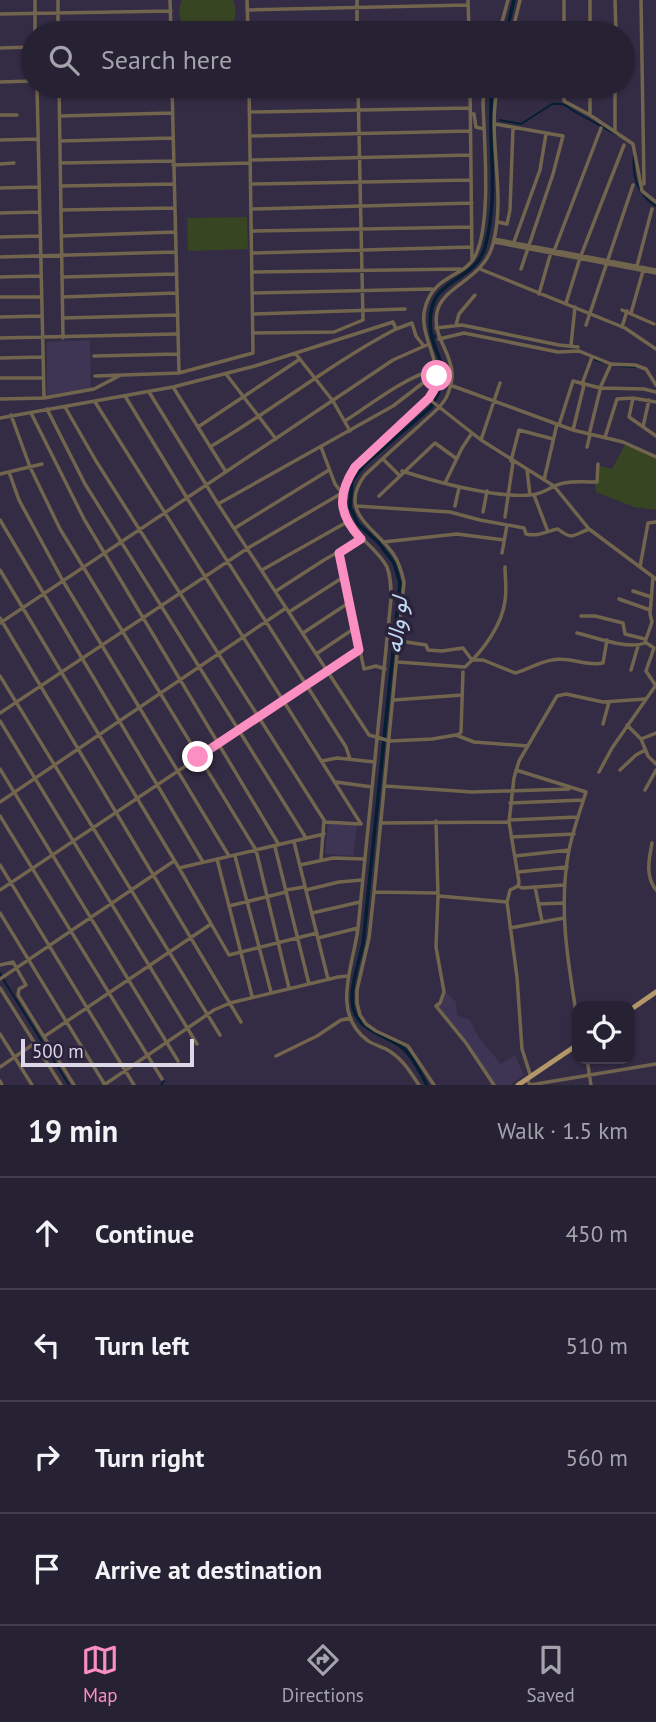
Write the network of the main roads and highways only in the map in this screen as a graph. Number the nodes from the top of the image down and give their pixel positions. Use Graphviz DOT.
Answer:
graph roads {
  1 [pos="656,992"];
  2 [pos="635,1007"];
  3 [pos="572,1049"];
  4 [pos="529,1082"];
  5 [pos="518,1085"];
  1 -- 2 [label="main road"];
  3 -- 4 [label="main road"];
  4 -- 5 [label="main road"];
}
